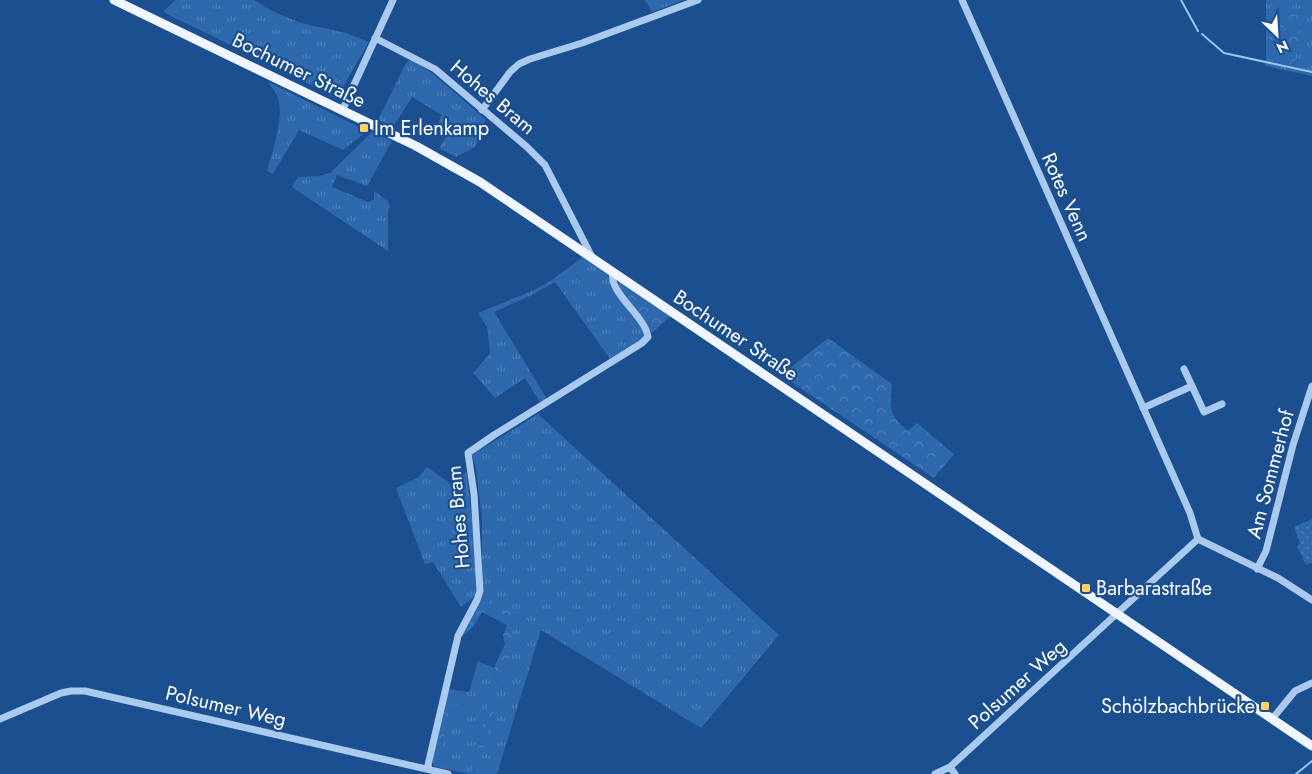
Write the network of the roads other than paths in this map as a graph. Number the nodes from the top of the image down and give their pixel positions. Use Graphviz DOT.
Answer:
graph roads {
  1 [pos="114,0"];
  2 [pos="393,0"];
  3 [pos="698,0"];
  4 [pos="962,0"];
  5 [pos="375,38"];
  6 [pos="482,110"];
  7 [pos="342,111"];
  8 [pos="593,259"];
  9 [pos="613,272"];
  10 [pos="1184,369"];
  11 [pos="1192,386"];
  12 [pos="1312,386"];
  13 [pos="1222,404"];
  14 [pos="1143,408"];
  15 [pos="1198,539"];
  16 [pos="1257,569"];
  17 [pos="1312,600"];
  18 [pos="1117,614"];
  19 [pos="1312,683"];
  20 [pos="0,719"];
  21 [pos="1272,719"];
  22 [pos="1312,746"];
  23 [pos="950,767"];
  24 [pos="429,769"];
  25 [pos="448,774"];
  26 [pos="935,774"];
  27 [pos="955,774"];
  1 -- 7 [label="main road, Bochumer Straße"];
  2 -- 5 [label="street"];
  3 -- 6 [label="street"];
  4 -- 14 [label="street, Rotes Venn"];
  5 -- 6 [label="street, Hohes Bram"];
  5 -- 7 [label="street"];
  6 -- 8 [label="street, Hohes Bram"];
  7 -- 8 [label="main road, Bochumer Straße"];
  8 -- 9 [label="main road, Bochumer Straße"];
  9 -- 18 [label="main road, Bochumer Straße"];
  9 -- 24 [label="street, Hohes Bram"];
  10 -- 11 [label="street"];
  11 -- 13 [label="street"];
  11 -- 14 [label="street"];
  12 -- 16 [label="street, Am Sommerhof"];
  14 -- 15 [label="street, Rotes Venn"];
  15 -- 16 [label="street"];
  15 -- 18 [label="street"];
  16 -- 17 [label="street"];
  18 -- 21 [label="main road, Bochumer Straße"];
  18 -- 23 [label="street, Polsumer Weg"];
  19 -- 21 [label="street"];
  20 -- 24 [label="street, Polsumer Weg"];
  21 -- 22 [label="main road, Bochumer Straße"];
  23 -- 26 [label="street, Polsumer Weg"];
  23 -- 27 [label="street"];
  24 -- 25 [label="street, Polsumer Weg"];
}
